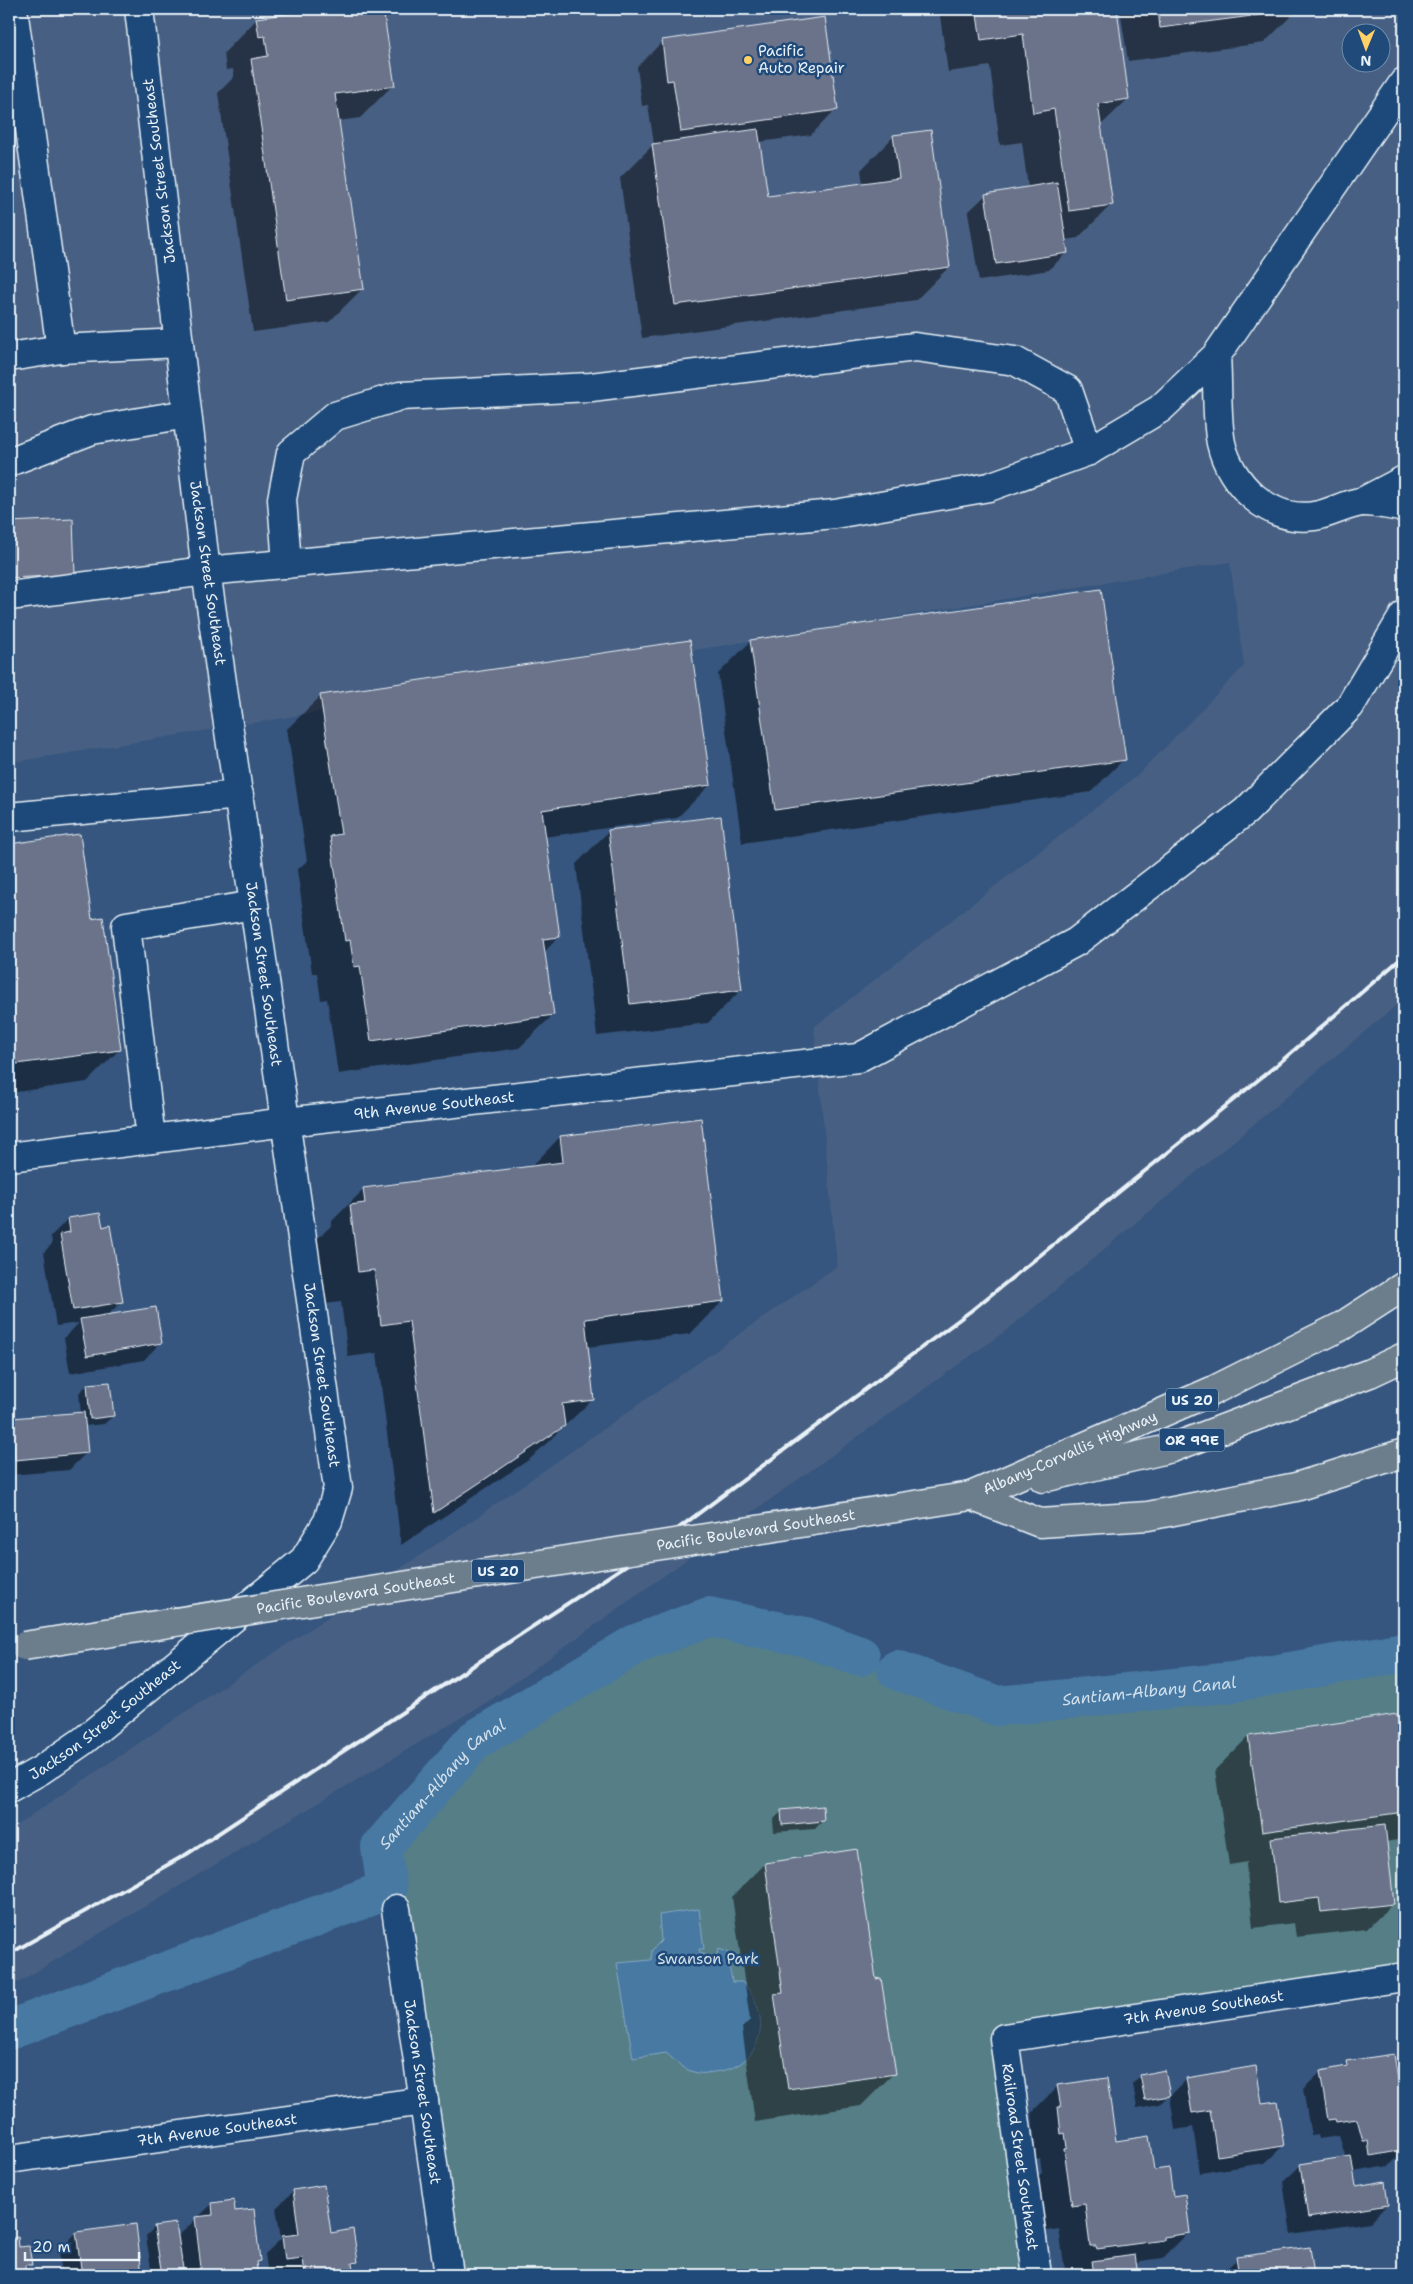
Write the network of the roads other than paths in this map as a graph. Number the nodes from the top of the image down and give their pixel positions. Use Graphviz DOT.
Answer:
graph roads {
  1 [pos="13,9"];
  2 [pos="139,9"];
  3 [pos="1404,82"];
  4 [pos="179,344"];
  5 [pos="61,349"];
  6 [pos="1216,356"];
  7 [pos="9,357"];
  8 [pos="187,414"];
  9 [pos="1090,451"];
  10 [pos="9,462"];
  11 [pos="1404,480"];
  12 [pos="1362,502"];
  13 [pos="1404,509"];
  14 [pos="287,564"];
  15 [pos="206,572"];
  16 [pos="9,596"];
  17 [pos="1404,615"];
  18 [pos="239,795"];
  19 [pos="9,817"];
  20 [pos="254,904"];
  21 [pos="286,1122"];
  22 [pos="151,1139"];
  23 [pos="9,1157"];
  24 [pos="1404,1286"];
  25 [pos="1404,1357"];
  26 [pos="1404,1453"];
  27 [pos="971,1496"];
  28 [pos="17,1647"];
  29 [pos="9,1788"];
  30 [pos="396,1909"];
  31 [pos="1404,1977"];
  32 [pos="1004,2038"];
  33 [pos="424,2101"];
  34 [pos="9,2159"];
  35 [pos="449,2275"];
  36 [pos="1037,2275"];
  1 -- 5 [label="street"];
  2 -- 4 [label="street, Jackson Street Southeast"];
  3 -- 6 [label="street"];
  4 -- 5 [label="street"];
  4 -- 8 [label="street, Jackson Street Southeast"];
  5 -- 7 [label="street"];
  6 -- 9 [label="street"];
  6 -- 12 [label="street"];
  8 -- 10 [label="street"];
  8 -- 15 [label="street, Jackson Street Southeast"];
  9 -- 14 [label="street"];
  9 -- 14 [label="street"];
  11 -- 12 [label="street"];
  12 -- 13 [label="street"];
  14 -- 15 [label="street"];
  15 -- 16 [label="street"];
  15 -- 18 [label="street, Jackson Street Southeast"];
  17 -- 21 [label="street, 9th Avenue Southeast"];
  18 -- 19 [label="street"];
  18 -- 20 [label="street, Jackson Street Southeast"];
  20 -- 21 [label="street, Jackson Street Southeast"];
  20 -- 22 [label="street"];
  21 -- 22 [label="street, 9th Avenue Southeast"];
  21 -- 29 [label="street, Jackson Street Southeast"];
  22 -- 23 [label="street, 9th Avenue Southeast"];
  24 -- 27 [label="highway, Albany-Corvallis Highway / US 20"];
  25 -- 27 [label="highway, OR 99E"];
  26 -- 27 [label="highway, Albany-Corvallis Highway"];
  27 -- 28 [label="highway, Pacific Boulevard Southeast / US 20, bridge"];
  30 -- 33 [label="street, Jackson Street Southeast"];
  31 -- 32 [label="street, 7th Avenue Southeast"];
  32 -- 36 [label="street, Railroad Street Southeast"];
  33 -- 34 [label="street, 7th Avenue Southeast"];
  33 -- 35 [label="street, Jackson Street Southeast"];
}
